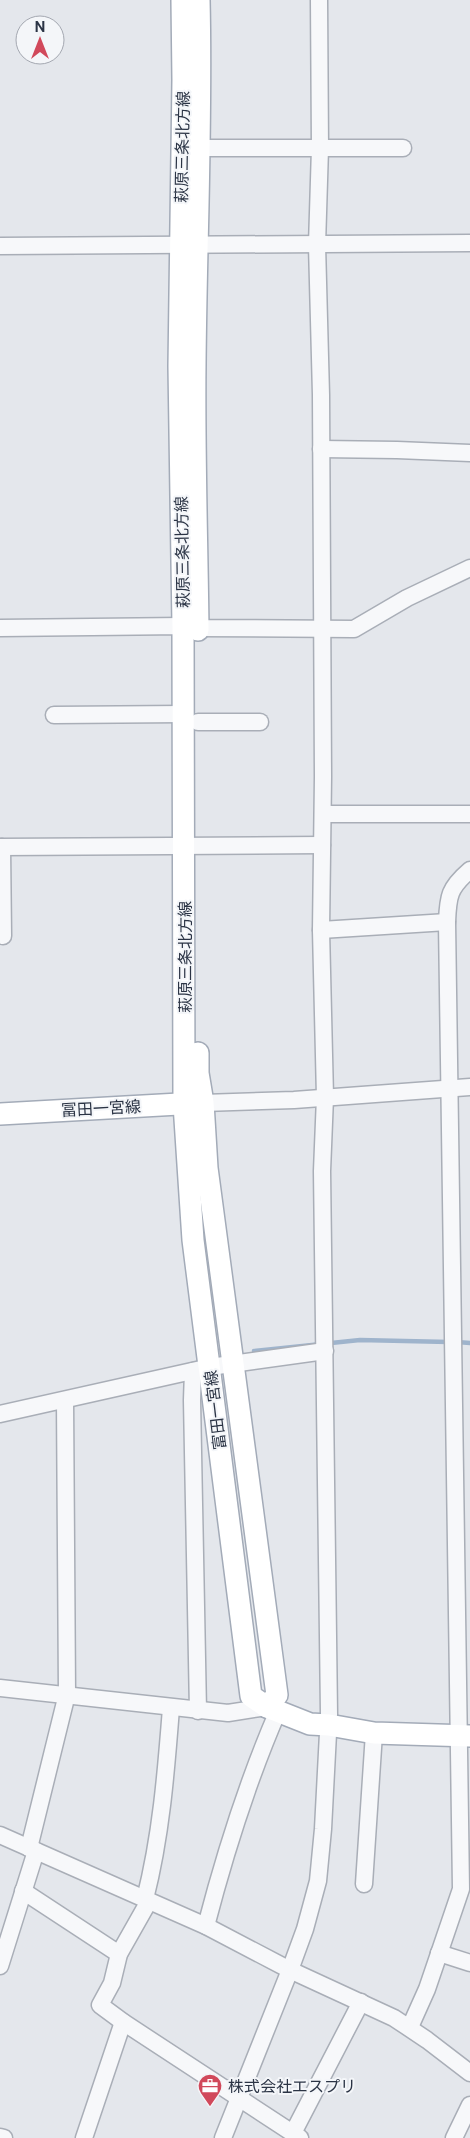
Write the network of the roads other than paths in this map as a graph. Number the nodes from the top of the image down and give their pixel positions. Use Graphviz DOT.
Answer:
graph roads {
  1 [pos="182,0"];
  2 [pos="199,0"];
  3 [pos="319,0"];
  4 [pos="198,148"];
  5 [pos="320,148"];
  6 [pos="404,148"];
  7 [pos="470,243"];
  8 [pos="188,245"];
  9 [pos="317,245"];
  10 [pos="0,246"];
  11 [pos="321,449"];
  12 [pos="470,453"];
  13 [pos="469,571"];
  14 [pos="190,627"];
  15 [pos="0,628"];
  16 [pos="322,629"];
  17 [pos="54,715"];
  18 [pos="191,718"];
  19 [pos="260,722"];
  20 [pos="323,814"];
  21 [pos="470,814"];
  22 [pos="322,844"];
  23 [pos="192,846"];
  24 [pos="1,847"];
  25 [pos="470,870"];
  26 [pos="446,922"];
  27 [pos="321,930"];
  28 [pos="3,936"];
  29 [pos="470,1087"];
  30 [pos="449,1088"];
  31 [pos="325,1097"];
  32 [pos="194,1103"];
  33 [pos="0,1114"];
  34 [pos="324,1346"];
  35 [pos="232,1365"];
  36 [pos="202,1369"];
  37 [pos="64,1400"];
  38 [pos="0,1414"];
  39 [pos="0,1688"];
  40 [pos="67,1694"];
  41 [pos="171,1708"];
  42 [pos="273,1709"];
  43 [pos="198,1711"];
  44 [pos="329,1725"];
  45 [pos="374,1733"];
  46 [pos="465,1736"];
  47 [pos="0,1835"];
  48 [pos="32,1850"];
  49 [pos="364,1884"];
  50 [pos="23,1891"];
  51 [pos="147,1900"];
  52 [pos="206,1926"];
  53 [pos="119,1954"];
  54 [pos="439,1954"];
  55 [pos="470,1963"];
  56 [pos="0,1966"];
  57 [pos="290,1970"];
  58 [pos="361,2002"];
  59 [pos="123,2022"];
  60 [pos="410,2027"];
  61 [pos="470,2073"];
  62 [pos="240,2098"];
  63 [pos="470,2105"];
  64 [pos="297,2136"];
  65 [pos="84,2138"];
  66 [pos="222,2138"];
  67 [pos="454,2138"];
  1 -- 8 [label="main road, 萩原三条北方線"];
  2 -- 4 [label="main road, 萩原三条北方線"];
  3 -- 5 [label="street"];
  4 -- 5 [label="street"];
  4 -- 8 [label="main road, 萩原三条北方線"];
  5 -- 6 [label="street"];
  5 -- 9 [label="street"];
  7 -- 9 [label="street"];
  8 -- 9 [label="street"];
  8 -- 10 [label="street"];
  8 -- 14 [label="main road, 萩原三条北方線"];
  9 -- 11 [label="street"];
  11 -- 12 [label="street"];
  11 -- 16 [label="street"];
  13 -- 16 [label="street"];
  14 -- 15 [label="street"];
  14 -- 16 [label="street"];
  14 -- 18 [label="main road, 萩原三条北方線"];
  16 -- 20 [label="street"];
  17 -- 18 [label="street"];
  18 -- 19 [label="street"];
  18 -- 23 [label="main road, 萩原三条北方線"];
  20 -- 21 [label="street"];
  20 -- 22 [label="street"];
  22 -- 23 [label="street"];
  22 -- 27 [label="street"];
  23 -- 24 [label="street"];
  23 -- 32 [label="main road, 萩原三条北方線"];
  24 -- 28 [label="street"];
  25 -- 26 [label="street"];
  26 -- 27 [label="street"];
  26 -- 30 [label="street"];
  27 -- 31 [label="street"];
  29 -- 30 [label="street"];
  30 -- 31 [label="street"];
  30 -- 46 [label="street"];
  31 -- 32 [label="street"];
  31 -- 34 [label="street"];
  32 -- 33 [label="main road, 冨田一宮線"];
  32 -- 35 [label="main road, 富田一宮線"];
  32 -- 36 [label="main road, 富田一宮線"];
  34 -- 35 [label="street"];
  34 -- 44 [label="street"];
  35 -- 36 [label="street"];
  35 -- 42 [label="main road, 富田一宮線"];
  36 -- 37 [label="street"];
  36 -- 42 [label="main road, 富田一宮線"];
  36 -- 43 [label="street"];
  37 -- 38 [label="street"];
  37 -- 40 [label="street"];
  39 -- 40 [label="street"];
  40 -- 41 [label="street"];
  40 -- 48 [label="street"];
  41 -- 43 [label="street"];
  41 -- 51 [label="street"];
  42 -- 43 [label="street"];
  42 -- 44 [label="main road, 富田一宮線"];
  42 -- 52 [label="street"];
  44 -- 45 [label="main road, 富田一宮線"];
  44 -- 57 [label="street"];
  45 -- 46 [label="main road, 富田一宮線"];
  45 -- 49 [label="street"];
  46 -- 54 [label="street"];
  47 -- 48 [label="street"];
  48 -- 50 [label="street"];
  48 -- 51 [label="street"];
  50 -- 53 [label="street"];
  50 -- 56 [label="street"];
  51 -- 52 [label="street"];
  51 -- 53 [label="street"];
  52 -- 57 [label="street"];
  53 -- 59 [label="street"];
  54 -- 55 [label="street"];
  54 -- 60 [label="street"];
  57 -- 58 [label="street"];
  57 -- 62 [label="street"];
  58 -- 60 [label="street"];
  58 -- 64 [label="street"];
  59 -- 62 [label="street"];
  59 -- 65 [label="street"];
  60 -- 61 [label="street"];
  62 -- 64 [label="street"];
  62 -- 66 [label="street"];
  63 -- 67 [label="street"];
}
